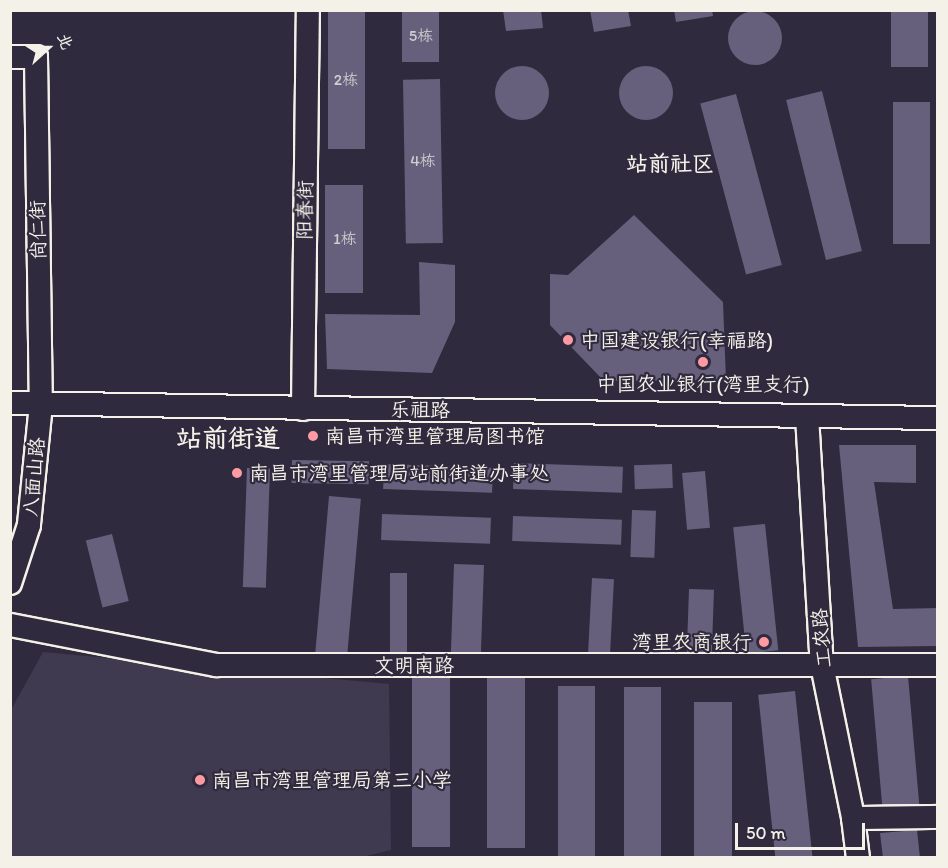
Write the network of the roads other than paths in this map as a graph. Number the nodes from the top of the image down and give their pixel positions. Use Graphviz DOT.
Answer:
graph roads {
  1 [pos="308,10"];
  2 [pos="10,57"];
  3 [pos="10,403"];
  4 [pos="41,404"];
  5 [pos="303,409"];
  6 [pos="807,416"];
  7 [pos="938,418"];
  8 [pos="10,583"];
  9 [pos="10,625"];
  10 [pos="822,665"];
  11 [pos="938,665"];
  12 [pos="938,817"];
  13 [pos="853,818"];
  14 [pos="858,858"];
  1 -- 5 [label="street, 阳春街"];
  2 -- 4 [label="street, 尚仁街"];
  3 -- 4 [label="street, 乐祖路"];
  4 -- 5 [label="street, 乐祖路"];
  4 -- 8 [label="street, 八面山路"];
  5 -- 6 [label="street, 乐祖路"];
  6 -- 7 [label="street, 乐祖路"];
  6 -- 10 [label="street, 工农路"];
  9 -- 10 [label="street, 文明南路"];
  10 -- 11 [label="street, 文明南路"];
  10 -- 13 [label="street, 工农路"];
  12 -- 13 [label="street"];
  13 -- 14 [label="street, 工农路"];
}
